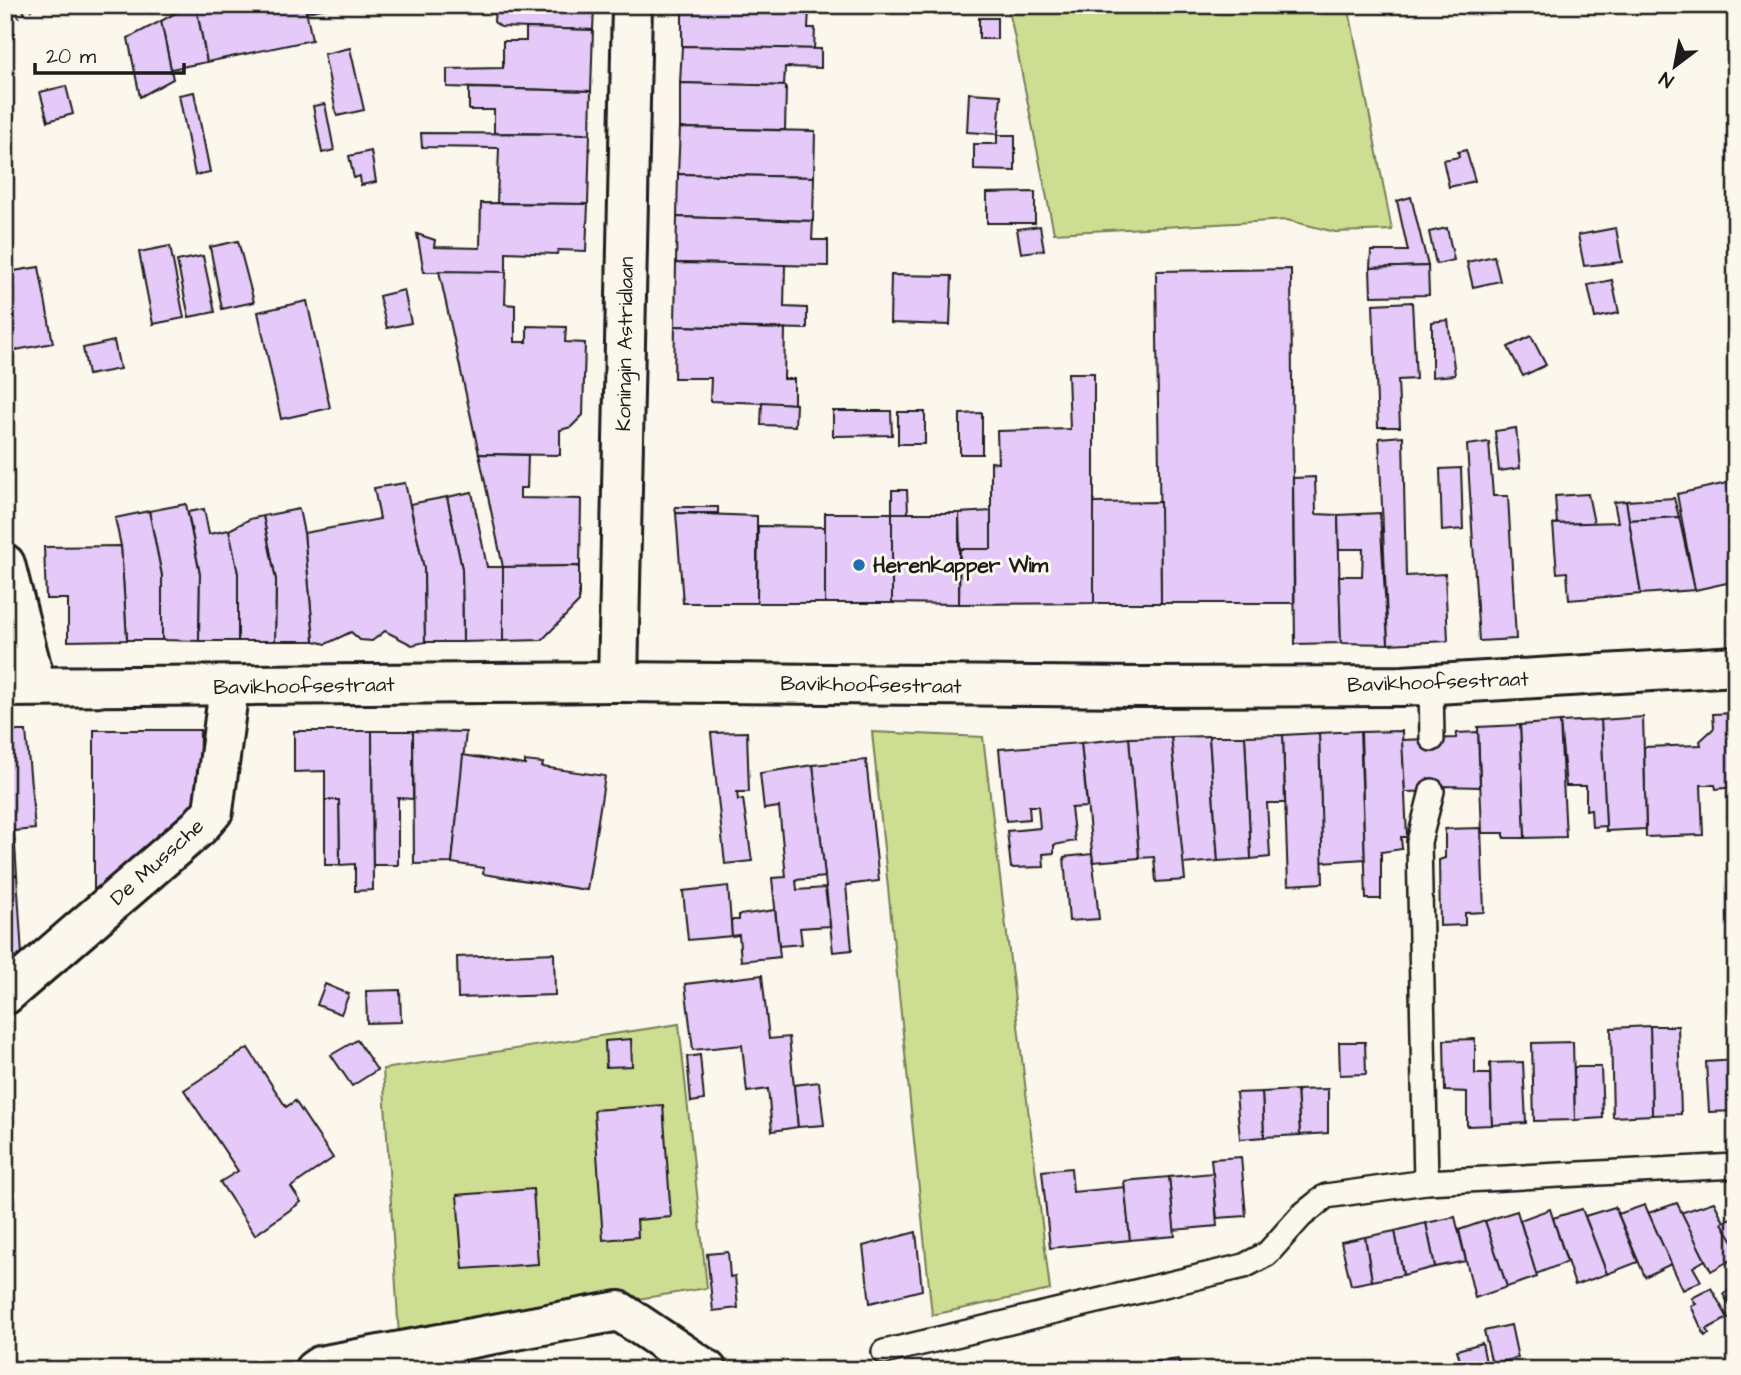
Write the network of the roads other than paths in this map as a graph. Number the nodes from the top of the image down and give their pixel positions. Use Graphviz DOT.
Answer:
graph roads {
  1 [pos="632,5"];
  2 [pos="5,564"];
  3 [pos="1736,666"];
  4 [pos="618,682"];
  5 [pos="1431,684"];
  6 [pos="21,687"];
  7 [pos="229,687"];
  8 [pos="1432,739"];
  9 [pos="1432,791"];
  10 [pos="5,995"];
  11 [pos="1736,1166"];
  12 [pos="1426,1182"];
  13 [pos="884,1353"];
  14 [pos="702,1368"];
  15 [pos="314,1370"];
  1 -- 4 [label="street, Koningin Astridlaan"];
  2 -- 6 [label="street"];
  3 -- 5 [label="street, Bavikhoofsestraat"];
  4 -- 5 [label="street, Bavikhoofsestraat"];
  4 -- 7 [label="street, Bavikhoofsestraat"];
  5 -- 8 [label="lane"];
  6 -- 7 [label="street, Bavikhoofsestraat"];
  7 -- 10 [label="street, De Mussche"];
  9 -- 12 [label="lane"];
  11 -- 12 [label="lane"];
  12 -- 13 [label="lane"];
  14 -- 15 [label="street"];
}
